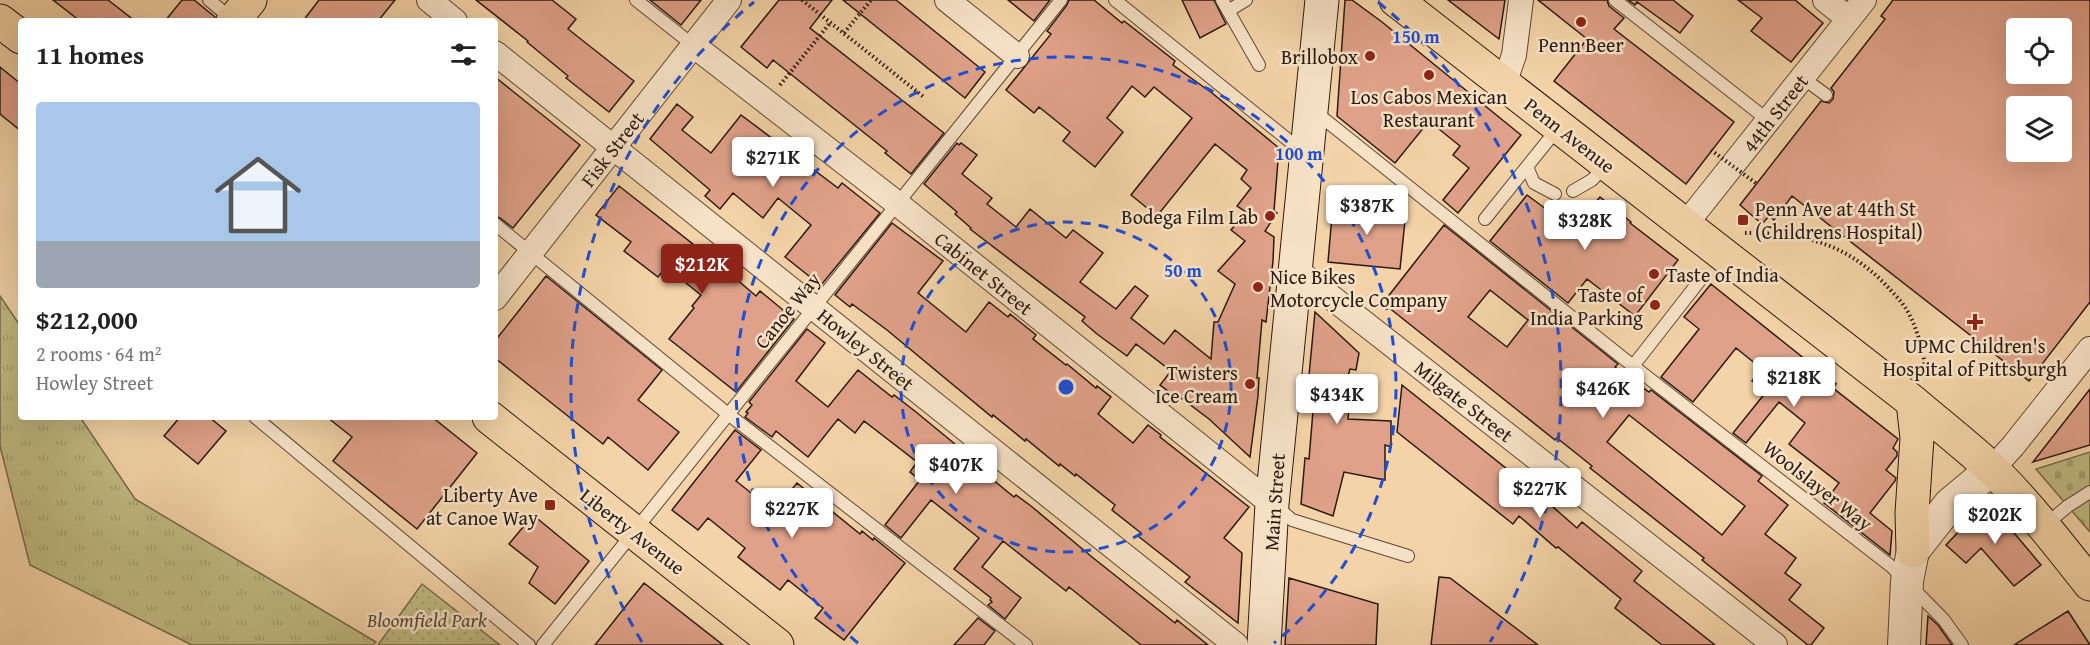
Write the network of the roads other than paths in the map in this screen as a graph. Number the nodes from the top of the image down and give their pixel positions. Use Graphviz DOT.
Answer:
graph roads {
  1 [pos="429,0"];
  2 [pos="636,0"];
  3 [pos="729,0"];
  4 [pos="947,0"];
  5 [pos="1062,0"];
  6 [pos="1115,0"];
  7 [pos="1246,0"];
  8 [pos="1322,0"];
  9 [pos="1396,0"];
  10 [pos="1521,0"];
  11 [pos="1615,0"];
  12 [pos="1825,0"];
  13 [pos="1225,5"];
  14 [pos="1856,9"];
  15 [pos="451,18"];
  16 [pos="0,21"];
  17 [pos="18,35"];
  18 [pos="693,45"];
  19 [pos="498,55"];
  20 [pos="1017,56"];
  21 [pos="1259,65"];
  22 [pos="1803,78"];
  23 [pos="1504,84"];
  24 [pos="1826,95"];
  25 [pos="1310,108"];
  26 [pos="1769,121"];
  27 [pos="1559,127"];
  28 [pos="613,147"];
  29 [pos="1307,155"];
  30 [pos="1607,164"];
  31 [pos="1527,167"];
  32 [pos="1573,191"];
  33 [pos="1556,194"];
  34 [pos="897,204"];
  35 [pos="1485,219"];
  36 [pos="1685,225"];
  37 [pos="498,226"];
  38 [pos="531,252"];
  39 [pos="1294,268"];
  40 [pos="1701,279"];
  41 [pos="498,294"];
  42 [pos="814,308"];
  43 [pos="2090,349"];
  44 [pos="1633,366"];
  45 [pos="1920,390"];
  46 [pos="728,414"];
  47 [pos="259,420"];
  48 [pos="493,420"];
  49 [pos="1992,469"];
  50 [pos="2090,492"];
  51 [pos="1272,504"];
  52 [pos="2044,525"];
  53 [pos="635,531"];
  54 [pos="1408,556"];
  55 [pos="1910,566"];
  56 [pos="2090,584"];
  57 [pos="529,645"];
  58 [pos="543,645"];
  59 [pos="777,645"];
  60 [pos="1026,645"];
  61 [pos="1236,645"];
  62 [pos="1264,645"];
  63 [pos="1774,645"];
  64 [pos="1904,645"];
  65 [pos="1962,645"];
  1 -- 15 [label="street"];
  2 -- 18 [label="lane"];
  3 -- 18 [label="street, Fisk Street"];
  4 -- 20 [label="street"];
  5 -- 20 [label="lane, Canoe Way"];
  6 -- 29 [label="lane"];
  7 -- 13 [label="lane"];
  8 -- 25 [label="main road, Main Street"];
  9 -- 23 [label="main road, Penn Avenue"];
  10 -- 23 [label="street"];
  11 -- 26 [label="lane"];
  12 -- 14 [label="street"];
  13 -- 21 [label="lane"];
  14 -- 22 [label="street, 44th Street"];
  16 -- 17 [label="main road"];
  18 -- 28 [label="street, Fisk Street"];
  18 -- 34 [label="street, Cabinet Street"];
  19 -- 28 [label="street, Howley Street"];
  20 -- 34 [label="lane, Canoe Way"];
  22 -- 24 [label="lane"];
  22 -- 26 [label="street, 44th Street"];
  23 -- 27 [label="main road, Penn Avenue"];
  25 -- 29 [label="main road, Main Street"];
  25 -- 44 [label="lane, Woolslayer Way"];
  26 -- 36 [label="street, 44th Street"];
  27 -- 30 [label="main road, Penn Avenue"];
  27 -- 31 [label="lane"];
  28 -- 38 [label="street, Fisk Street"];
  28 -- 42 [label="street, Howley Street"];
  29 -- 39 [label="main road, Main Street"];
  30 -- 32 [label="lane"];
  30 -- 36 [label="main road, Penn Avenue"];
  31 -- 33 [label="lane"];
  31 -- 35 [label="lane"];
  34 -- 42 [label="lane, Canoe Way"];
  34 -- 51 [label="street, Cabinet Street"];
  36 -- 45 [label="main road, Penn Avenue"];
  37 -- 38 [label="lane"];
  38 -- 41 [label="street, Fisk Street"];
  38 -- 46 [label="lane"];
  39 -- 51 [label="main road, Main Street"];
  39 -- 63 [label="street, Milgate Street"];
  40 -- 44 [label="lane"];
  42 -- 46 [label="lane, Canoe Way"];
  42 -- 61 [label="street, Howley Street"];
  43 -- 49 [label="street"];
  44 -- 55 [label="lane, Woolslayer Way"];
  45 -- 49 [label="main road, Penn Avenue"];
  45 -- 55 [label="main road"];
  46 -- 53 [label="lane, Canoe Way"];
  46 -- 60 [label="lane"];
  47 -- 57 [label="lane"];
  48 -- 53 [label="main road, Liberty Avenue"];
  49 -- 52 [label="main road, Penn Avenue"];
  49 -- 55 [label="street"];
  50 -- 52 [label="lane"];
  51 -- 54 [label="lane"];
  51 -- 62 [label="main road, Main Street"];
  52 -- 56 [label="main road, Penn Avenue"];
  53 -- 58 [label="lane, Canoe Way"];
  53 -- 59 [label="main road, Liberty Avenue"];
  55 -- 64 [label="street"];
  55 -- 65 [label="lane, Woolslayer Way"];
}
